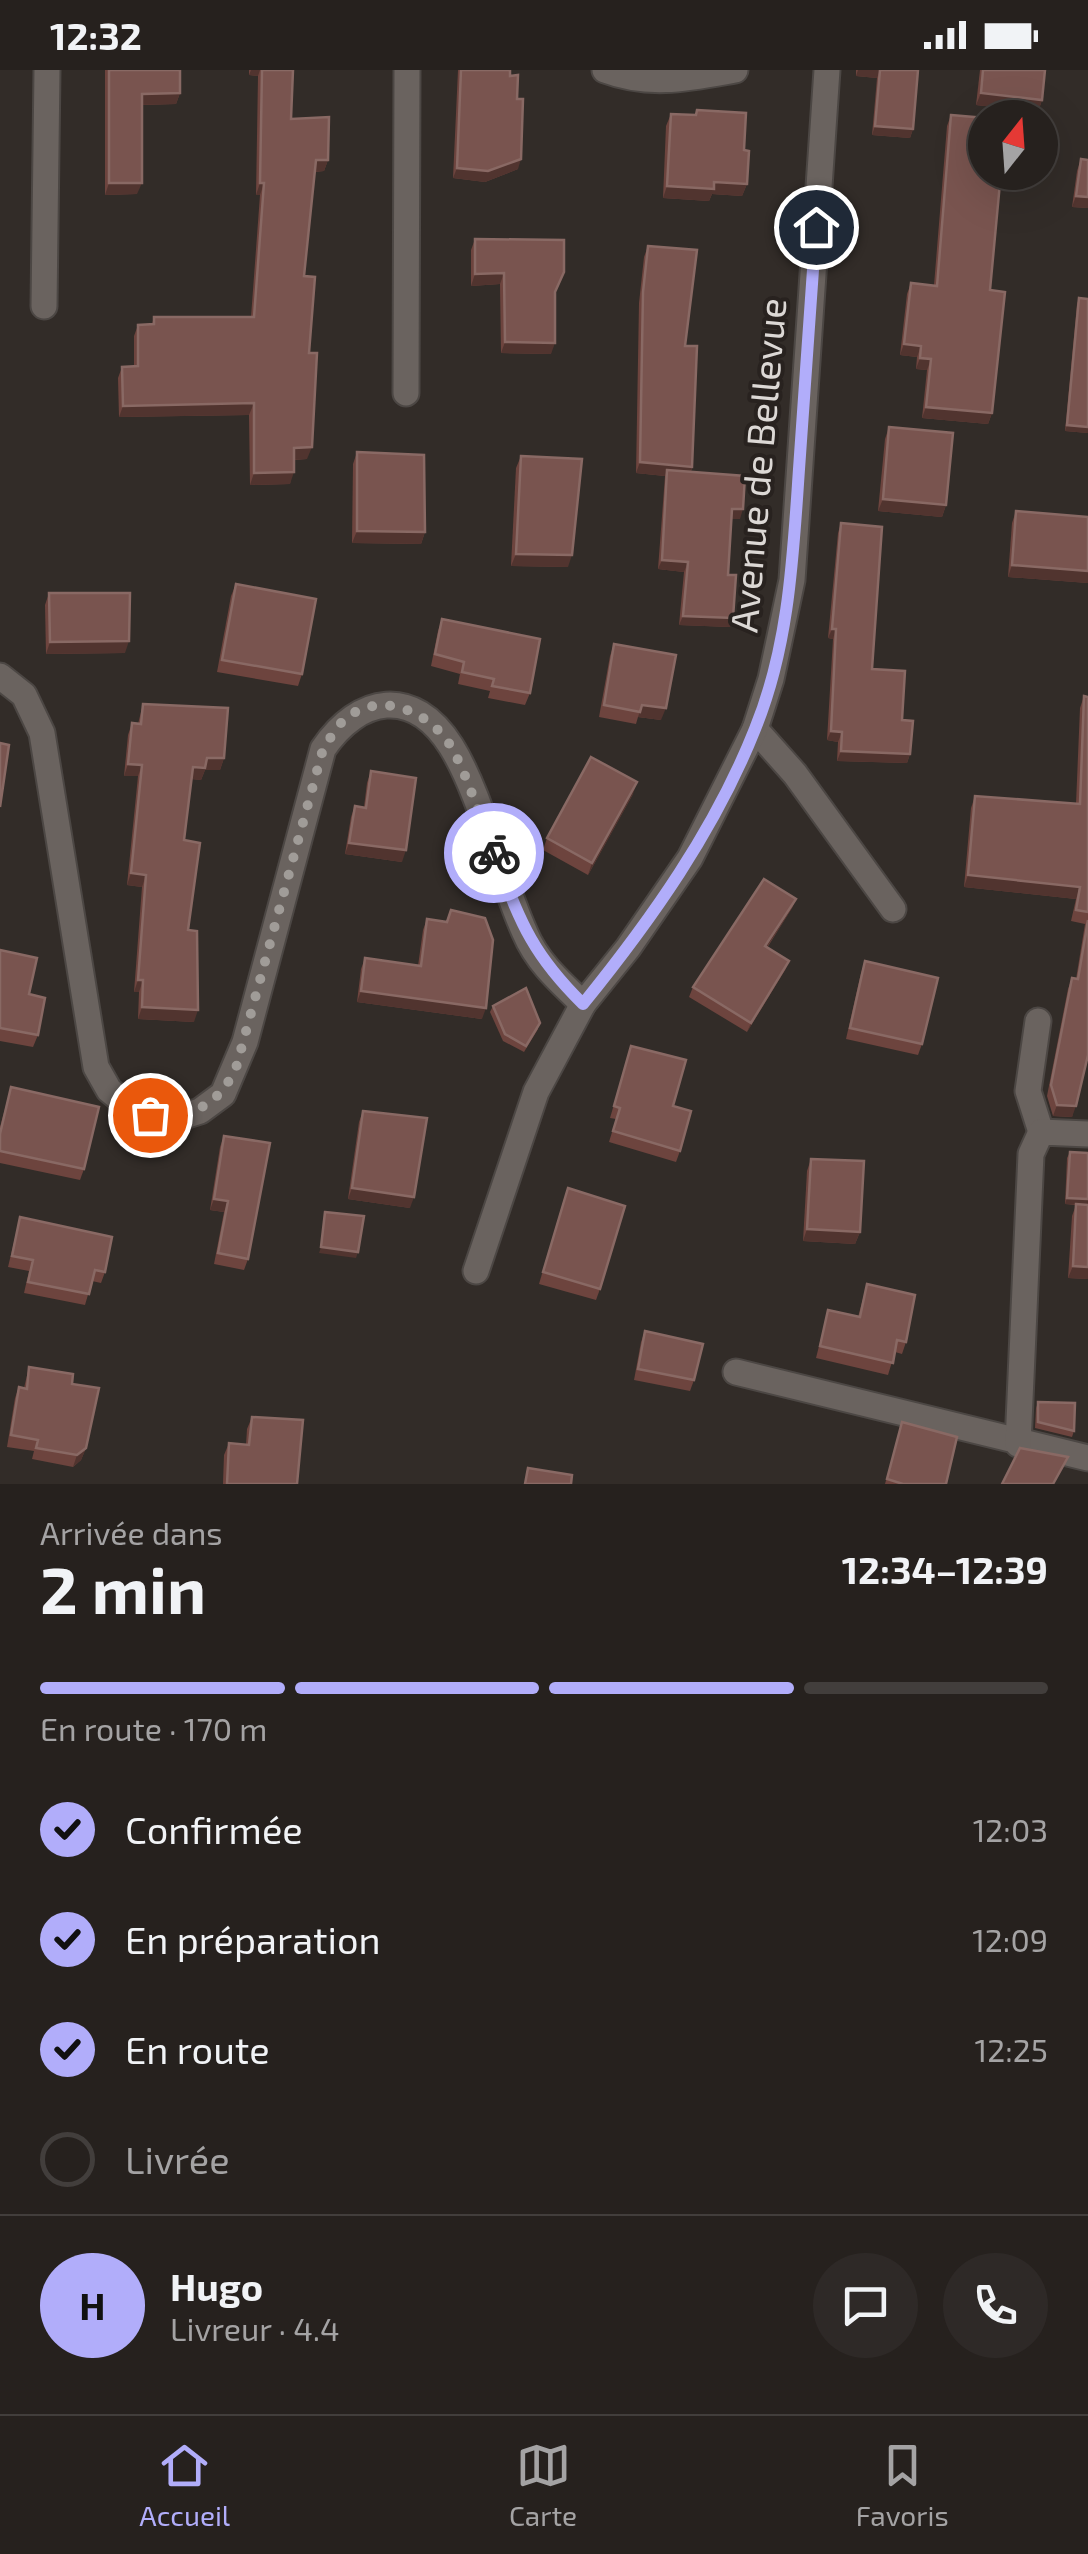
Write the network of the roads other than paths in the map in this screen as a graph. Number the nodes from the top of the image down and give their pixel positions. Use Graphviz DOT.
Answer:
graph roads {
  1 [pos="47,70"];
  2 [pos="407,70"];
  3 [pos="606,70"];
  4 [pos="735,70"];
  5 [pos="827,70"];
  6 [pos="44,306"];
  7 [pos="406,392"];
  8 [pos="0,676"];
  9 [pos="755,729"];
  10 [pos="893,909"];
  11 [pos="583,1004"];
  12 [pos="1038,1021"];
  13 [pos="1041,1132"];
  14 [pos="1088,1134"];
  15 [pos="476,1271"];
  16 [pos="736,1372"];
  17 [pos="1018,1444"];
  18 [pos="1088,1458"];
  1 -- 6 [label="street"];
  2 -- 7 [label="street"];
  3 -- 4 [label="street"];
  5 -- 9 [label="street, Avenue de Bellevue"];
  8 -- 11 [label="street"];
  9 -- 10 [label="street"];
  9 -- 11 [label="street, Avenue de Bellevue"];
  11 -- 15 [label="street, Avenue de Bellevue"];
  12 -- 13 [label="street"];
  13 -- 14 [label="street"];
  13 -- 17 [label="street"];
  16 -- 17 [label="street"];
  17 -- 18 [label="street"];
}
